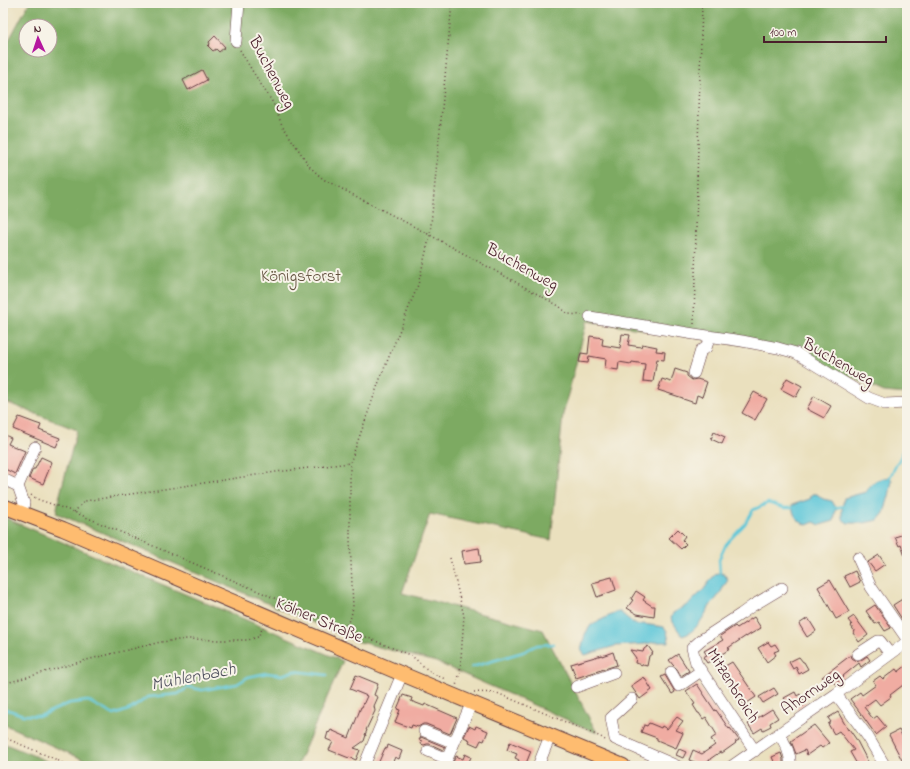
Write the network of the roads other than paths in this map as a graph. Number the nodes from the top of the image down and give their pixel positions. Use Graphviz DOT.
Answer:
graph roads {
  1 [pos="238,3"];
  2 [pos="236,41"];
  3 [pos="590,317"];
  4 [pos="710,336"];
  5 [pos="694,373"];
  6 [pos="907,403"];
  7 [pos="35,447"];
  8 [pos="3,479"];
  9 [pos="18,486"];
  10 [pos="3,506"];
  11 [pos="22,513"];
  12 [pos="858,558"];
  13 [pos="782,588"];
  14 [pos="907,641"];
  15 [pos="858,654"];
  16 [pos="890,654"];
  17 [pos="701,671"];
  18 [pos="671,672"];
  19 [pos="614,673"];
  20 [pos="402,674"];
  21 [pos="576,687"];
  22 [pos="836,694"];
  23 [pos="473,699"];
  24 [pos="632,699"];
  25 [pos="424,731"];
  26 [pos="779,734"];
  27 [pos="550,736"];
  28 [pos="455,747"];
  29 [pos="428,751"];
  30 [pos="755,751"];
  31 [pos="364,766"];
  32 [pos="538,766"];
  33 [pos="623,766"];
  34 [pos="677,766"];
  35 [pos="732,766"];
  36 [pos="790,766"];
  37 [pos="885,766"];
  1 -- 2 [label="street, Buchenweg"];
  3 -- 4 [label="street, Buchenweg"];
  4 -- 5 [label="street"];
  4 -- 6 [label="street, Buchenweg"];
  7 -- 9 [label="street"];
  8 -- 9 [label="street"];
  9 -- 11 [label="street"];
  10 -- 11 [label="main road, Kölner Straße"];
  11 -- 20 [label="main road, Kölner Straße"];
  12 -- 14 [label="street"];
  13 -- 17 [label="street, Mitzenbroich"];
  14 -- 16 [label="street, Ahornweg"];
  15 -- 16 [label="street"];
  16 -- 22 [label="street, Ahornweg"];
  17 -- 18 [label="street"];
  17 -- 30 [label="street, Mitzenbroich"];
  19 -- 21 [label="street"];
  20 -- 23 [label="main road, Kölner Straße"];
  20 -- 31 [label="street"];
  22 -- 26 [label="street, Ahornweg"];
  22 -- 37 [label="street"];
  23 -- 27 [label="main road, Kölner Straße"];
  23 -- 28 [label="street"];
  24 -- 34 [label="street"];
  25 -- 28 [label="street"];
  26 -- 30 [label="street, Ahornweg"];
  26 -- 36 [label="street"];
  27 -- 32 [label="street"];
  27 -- 33 [label="main road, Kölner Straße"];
  28 -- 29 [label="street"];
  30 -- 35 [label="street, Ahornweg"];
}
